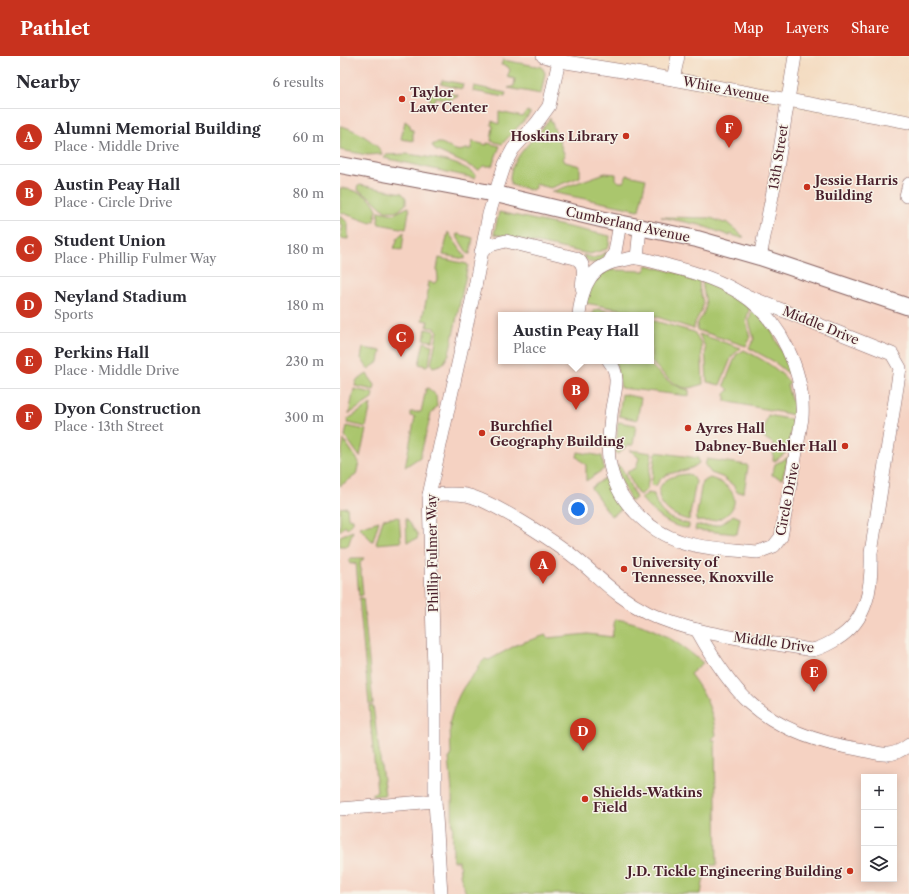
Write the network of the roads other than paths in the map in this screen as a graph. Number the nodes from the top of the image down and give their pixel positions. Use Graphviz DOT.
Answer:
graph roads {
  1 [pos="543,56"];
  2 [pos="678,56"];
  3 [pos="795,56"];
  4 [pos="559,58"];
  5 [pos="674,79"];
  6 [pos="788,100"];
  7 [pos="909,122"];
  8 [pos="340,165"];
  9 [pos="496,194"];
  10 [pos="620,223"];
  11 [pos="640,228"];
  12 [pos="481,252"];
  13 [pos="760,257"];
  14 [pos="637,258"];
  15 [pos="610,262"];
  16 [pos="582,290"];
  17 [pos="742,294"];
  18 [pos="909,306"];
  19 [pos="579,312"];
  20 [pos="611,364"];
  21 [pos="429,495"];
  22 [pos="697,630"];
  23 [pos="909,746"];
  24 [pos="435,801"];
  25 [pos="340,809"];
  26 [pos="441,894"];
  1 -- 4 [label="street, White Avenue"];
  2 -- 5 [label="street"];
  3 -- 6 [label="street, 13th Street"];
  4 -- 5 [label="street, White Avenue"];
  4 -- 9 [label="street, Phillip Fulmer Way"];
  5 -- 6 [label="street, White Avenue"];
  6 -- 7 [label="street, White Avenue"];
  6 -- 13 [label="street, 13th Street"];
  8 -- 9 [label="main road, Cumberland Avenue"];
  9 -- 10 [label="main road, Cumberland Avenue"];
  9 -- 12 [label="street, Phillip Fulmer Way"];
  10 -- 11 [label="main road, Cumberland Avenue"];
  10 -- 15 [label="street"];
  11 -- 13 [label="main road, Cumberland Avenue"];
  11 -- 14 [label="street"];
  12 -- 16 [label="street"];
  12 -- 21 [label="street, Phillip Fulmer Way"];
  13 -- 18 [label="main road, Cumberland Avenue"];
  14 -- 15 [label="street, Circle Drive"];
  14 -- 17 [label="street, Circle Drive"];
  15 -- 16 [label="street, Circle Drive"];
  16 -- 19 [label="street, Circle Drive"];
  17 -- 20 [label="street, Circle Drive"];
  17 -- 22 [label="street, Middle Drive"];
  21 -- 22 [label="street, Middle Drive"];
  21 -- 24 [label="street, Phillip Fulmer Way"];
  22 -- 23 [label="street"];
  24 -- 25 [label="street"];
  24 -- 26 [label="street, Phillip Fulmer Way"];
}
